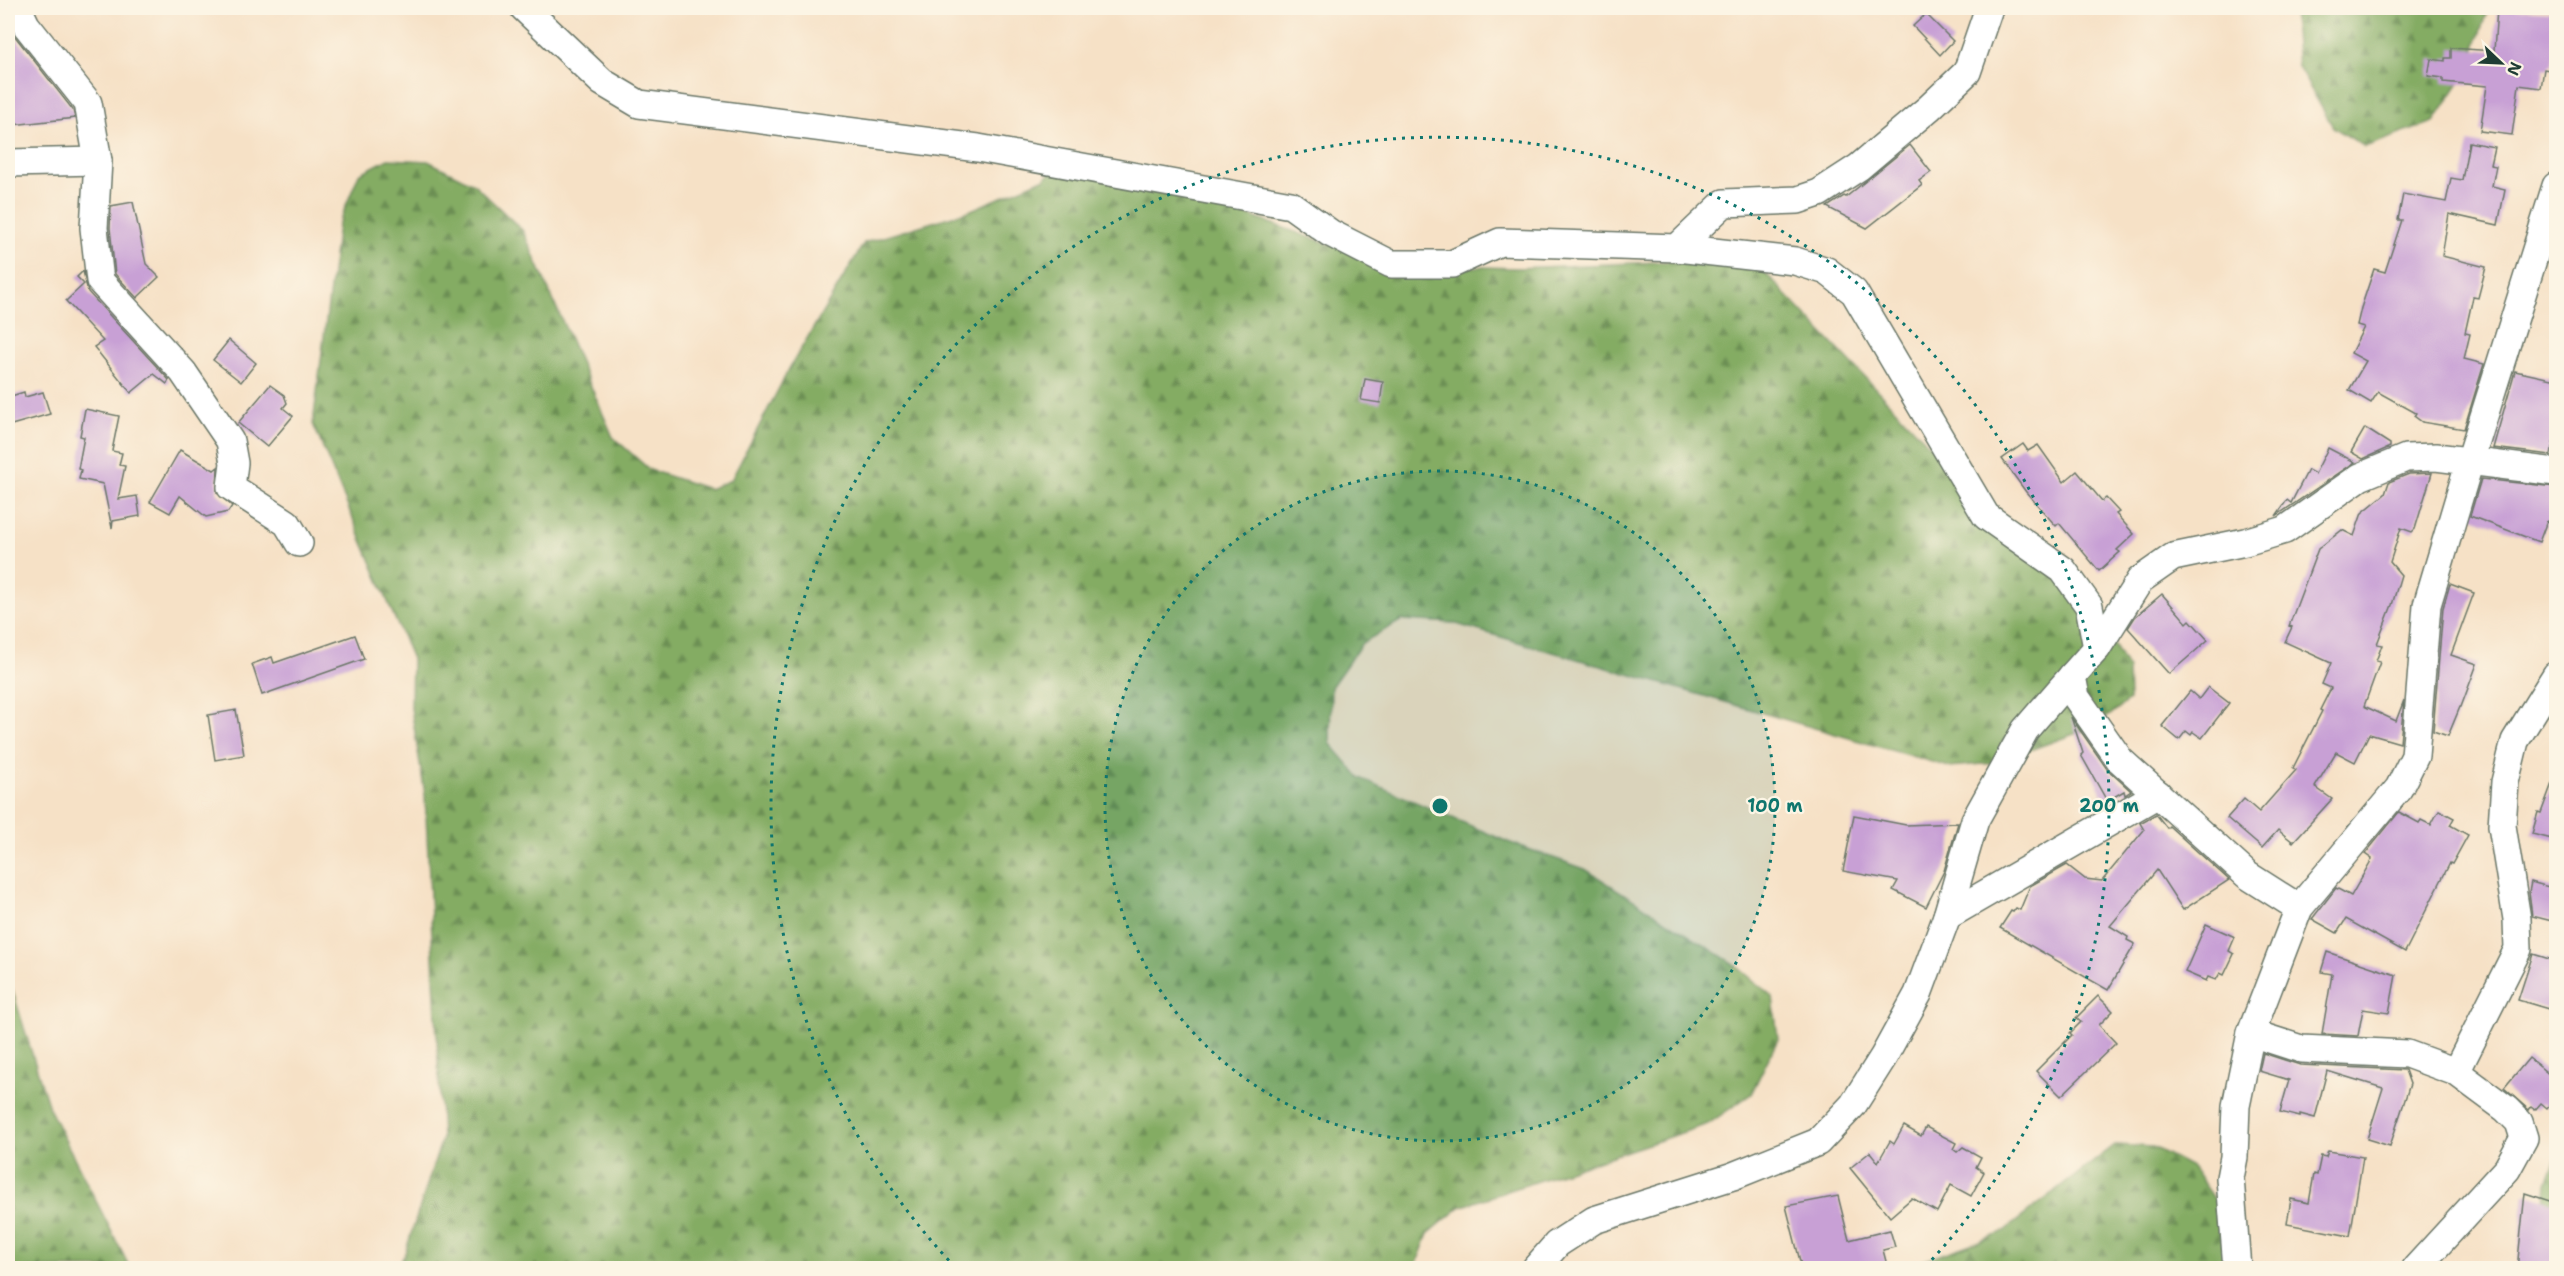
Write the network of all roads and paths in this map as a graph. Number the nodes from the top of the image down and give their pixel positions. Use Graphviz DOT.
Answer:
graph roads {
  1 [pos="18,8"];
  2 [pos="524,8"];
  3 [pos="1989,8"];
  4 [pos="98,161"];
  5 [pos="8,163"];
  6 [pos="2556,186"];
  7 [pos="1677,248"];
  8 [pos="2470,461"];
  9 [pos="2556,472"];
  10 [pos="299,543"];
  11 [pos="2097,648"];
  12 [pos="2556,675"];
  13 [pos="2072,676"];
  14 [pos="2158,794"];
  15 [pos="2299,908"];
  16 [pos="1947,916"];
  17 [pos="2251,1033"];
  18 [pos="2456,1072"];
  19 [pos="1536,1269"];
  20 [pos="2237,1269"];
  21 [pos="2416,1269"];
  1 -- 4 [label="street"];
  2 -- 7 [label="street"];
  3 -- 7 [label="street"];
  4 -- 5 [label="street"];
  4 -- 10 [label="street"];
  6 -- 8 [label="street"];
  7 -- 11 [label="street"];
  8 -- 9 [label="street"];
  8 -- 11 [label="street"];
  8 -- 15 [label="street"];
  11 -- 13 [label="street"];
  12 -- 18 [label="street"];
  13 -- 14 [label="street"];
  13 -- 16 [label="street"];
  14 -- 15 [label="street"];
  14 -- 16 [label="street"];
  15 -- 17 [label="street"];
  16 -- 19 [label="street"];
  17 -- 18 [label="street"];
  17 -- 20 [label="street"];
  18 -- 21 [label="street"];
}
